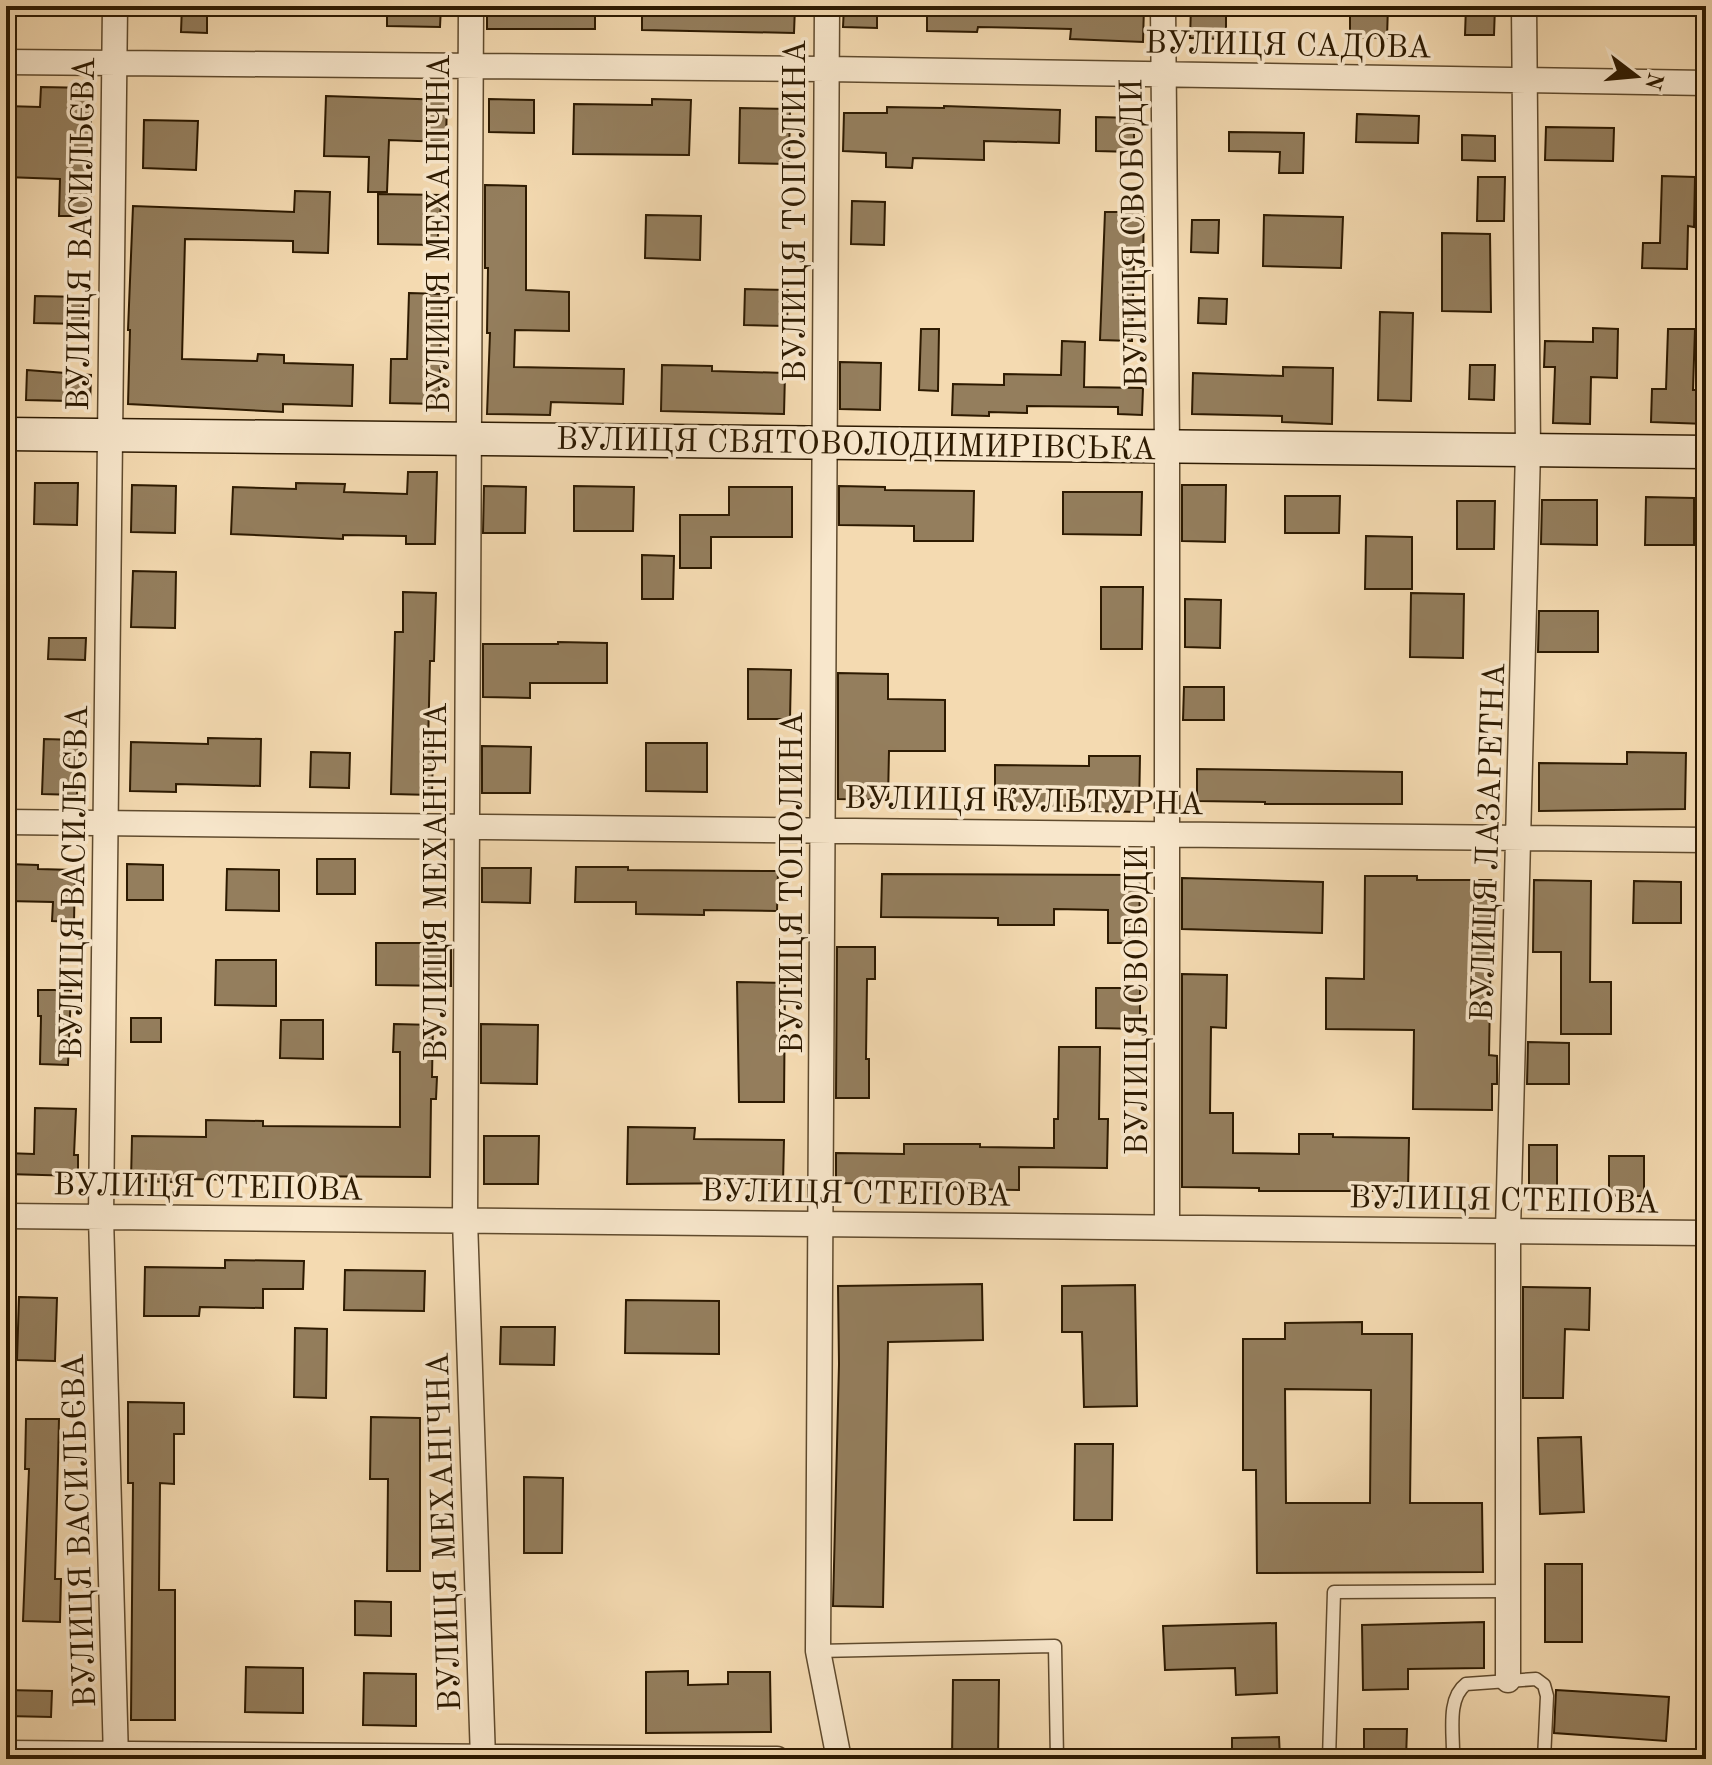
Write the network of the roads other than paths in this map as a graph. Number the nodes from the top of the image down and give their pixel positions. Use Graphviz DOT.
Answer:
graph roads {
  1 [pos="115,6"];
  2 [pos="471,6"];
  3 [pos="827,6"];
  4 [pos="1163,6"];
  5 [pos="1524,6"];
  6 [pos="6,62"];
  7 [pos="114,63"];
  8 [pos="471,66"];
  9 [pos="827,69"];
  10 [pos="1163,75"];
  11 [pos="1525,79"];
  12 [pos="1706,83"];
  13 [pos="6,434"];
  14 [pos="110,435"];
  15 [pos="469,439"];
  16 [pos="825,443"];
  17 [pos="1167,446"];
  18 [pos="1528,450"];
  19 [pos="1706,452"];
  20 [pos="6,822"];
  21 [pos="106,823"];
  22 [pos="467,826"];
  23 [pos="823,830"];
  24 [pos="1168,833"];
  25 [pos="1519,838"];
  26 [pos="1706,840"];
  27 [pos="6,1216"];
  28 [pos="101,1217"];
  29 [pos="465,1220"];
  30 [pos="821,1224"];
  31 [pos="1167,1227"];
  32 [pos="1508,1231"];
  33 [pos="1706,1233"];
  34 [pos="1507,1591"];
  35 [pos="818,1651"];
  36 [pos="1508,1680"];
  37 [pos="6,1753"];
  38 [pos="116,1757"];
  39 [pos="483,1758"];
  40 [pos="777,1759"];
  41 [pos="839,1759"];
  42 [pos="1057,1759"];
  43 [pos="1329,1759"];
  44 [pos="1453,1759"];
  45 [pos="1544,1759"];
  1 -- 7 [label="street, ВУЛИЦЯ ВАСИЛЬЄВА"];
  2 -- 8 [label="street, ВУЛИЦЯ МЕХАНІЧНА"];
  3 -- 9 [label="street, ВУЛИЦЯ ТОПОЛИНА"];
  4 -- 10 [label="street, ВУЛИЦЯ СВОБОДИ"];
  5 -- 11 [label="street, ВУЛИЦЯ ЛАЗАРЕТНА"];
  6 -- 7 [label="street, ВУЛИЦЯ САДОВА"];
  7 -- 8 [label="street, ВУЛИЦЯ САДОВА"];
  7 -- 14 [label="street, ВУЛИЦЯ ВАСИЛЬЄВА"];
  8 -- 9 [label="street, ВУЛИЦЯ САДОВА"];
  8 -- 15 [label="street, ВУЛИЦЯ МЕХАНІЧНА"];
  9 -- 10 [label="street, ВУЛИЦЯ САДОВА"];
  9 -- 16 [label="street, ВУЛИЦЯ ТОПОЛИНА"];
  10 -- 11 [label="street, ВУЛИЦЯ САДОВА"];
  10 -- 17 [label="street, ВУЛИЦЯ СВОБОДИ"];
  11 -- 12 [label="street, ВУЛИЦЯ САДОВА"];
  11 -- 18 [label="street, ВУЛИЦЯ ЛАЗАРЕТНА"];
  13 -- 14 [label="street, ВУЛИЦЯ СВЯТОВОЛОДИМИРІВСЬКА"];
  14 -- 15 [label="street, ВУЛИЦЯ СВЯТОВОЛОДИМИРІВСЬКА"];
  14 -- 21 [label="street, ВУЛИЦЯ ВАСИЛЬЄВА"];
  15 -- 16 [label="street, ВУЛИЦЯ СВЯТОВОЛОДИМИРІВСЬКА"];
  15 -- 22 [label="street, ВУЛИЦЯ МЕХАНІЧНА"];
  16 -- 17 [label="street, ВУЛИЦЯ СВЯТОВОЛОДИМИРІВСЬКА"];
  16 -- 23 [label="street, ВУЛИЦЯ ТОПОЛИНА"];
  17 -- 18 [label="street, ВУЛИЦЯ СВЯТОВОЛОДИМИРІВСЬКА"];
  17 -- 24 [label="street, ВУЛИЦЯ СВОБОДИ"];
  18 -- 19 [label="street, ВУЛИЦЯ СВЯТОВОЛОДИМИРІВСЬКА"];
  18 -- 25 [label="street, ВУЛИЦЯ ЛАЗАРЕТНА"];
  20 -- 21 [label="street, ВУЛИЦЯ КУЛЬТУРНА"];
  21 -- 22 [label="street, ВУЛИЦЯ КУЛЬТУРНА"];
  21 -- 28 [label="street, ВУЛИЦЯ ВАСИЛЬЄВА"];
  22 -- 23 [label="street, ВУЛИЦЯ КУЛЬТУРНА"];
  22 -- 29 [label="street, ВУЛИЦЯ МЕХАНІЧНА"];
  23 -- 24 [label="street, ВУЛИЦЯ КУЛЬТУРНА"];
  23 -- 30 [label="street, ВУЛИЦЯ ТОПОЛИНА"];
  24 -- 25 [label="street, ВУЛИЦЯ КУЛЬТУРНА"];
  24 -- 31 [label="street, ВУЛИЦЯ СВОБОДИ"];
  25 -- 26 [label="street, ВУЛИЦЯ КУЛЬТУРНА"];
  25 -- 32 [label="street, ВУЛИЦЯ ЛАЗАРЕТНА"];
  27 -- 28 [label="street, ВУЛИЦЯ СТЕПОВА"];
  28 -- 29 [label="street, ВУЛИЦЯ СТЕПОВА"];
  28 -- 38 [label="street, ВУЛИЦЯ ВАСИЛЬЄВА"];
  29 -- 30 [label="street, ВУЛИЦЯ СТЕПОВА"];
  29 -- 39 [label="street, ВУЛИЦЯ МЕХАНІЧНА"];
  30 -- 31 [label="street, ВУЛИЦЯ СТЕПОВА"];
  30 -- 35 [label="street, ВУЛИЦЯ ТОПОЛИНА"];
  31 -- 32 [label="street, ВУЛИЦЯ СТЕПОВА"];
  32 -- 33 [label="street, ВУЛИЦЯ СТЕПОВА"];
  32 -- 34 [label="street, ВУЛИЦЯ ЛАЗАРЕТНА"];
  34 -- 36 [label="street, ВУЛИЦЯ ЛАЗАРЕТНА"];
  34 -- 43 [label="lane"];
  35 -- 41 [label="street, ВУЛИЦЯ ТОПОЛИНА"];
  35 -- 42 [label="lane"];
  36 -- 44 [label="lane"];
  36 -- 45 [label="lane"];
  37 -- 38 [label="street"];
  38 -- 39 [label="street"];
  39 -- 40 [label="street"];
}
